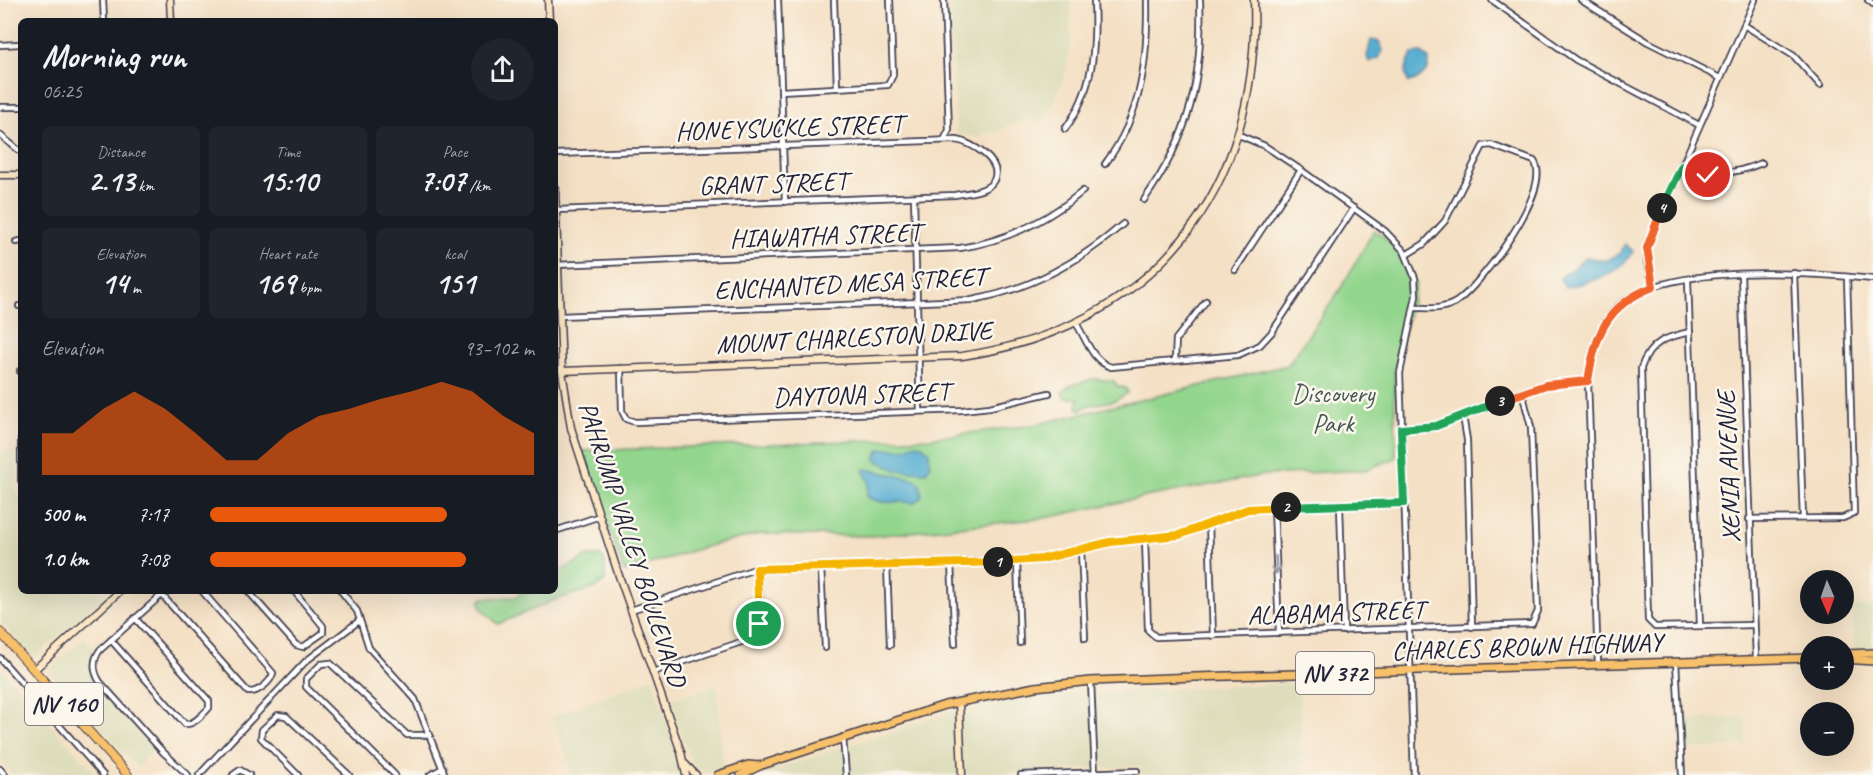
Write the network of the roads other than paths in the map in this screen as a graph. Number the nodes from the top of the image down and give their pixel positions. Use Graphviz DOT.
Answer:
graph roads {
  1 [pos="103,0"];
  2 [pos="170,0"];
  3 [pos="548,0"];
  4 [pos="778,0"];
  5 [pos="834,0"];
  6 [pos="890,0"];
  7 [pos="944,0"];
  8 [pos="1094,0"];
  9 [pos="1147,0"];
  10 [pos="1200,0"];
  11 [pos="1254,0"];
  12 [pos="1492,0"];
  13 [pos="1581,0"];
  14 [pos="1755,0"];
  15 [pos="1868,0"];
  16 [pos="1873,4"];
  17 [pos="104,18"];
  18 [pos="171,18"];
  19 [pos="549,18"];
  20 [pos="1744,25"];
  21 [pos="18,44"];
  22 [pos="0,45"];
  23 [pos="1720,78"];
  24 [pos="1820,85"];
  25 [pos="837,88"];
  26 [pos="781,91"];
  27 [pos="0,107"];
  28 [pos="18,107"];
  29 [pos="1699,126"];
  30 [pos="1065,129"];
  31 [pos="0,135"];
  32 [pos="1239,135"];
  33 [pos="944,140"];
  34 [pos="783,146"];
  35 [pos="18,150"];
  36 [pos="558,154"];
  37 [pos="1761,163"];
  38 [pos="1105,164"];
  39 [pos="1682,166"];
  40 [pos="1301,170"];
  41 [pos="0,175"];
  42 [pos="18,175"];
  43 [pos="990,184"];
  44 [pos="1083,191"];
  45 [pos="914,197"];
  46 [pos="1143,200"];
  47 [pos="785,202"];
  48 [pos="1354,208"];
  49 [pos="558,210"];
  50 [pos="1123,224"];
  51 [pos="915,251"];
  52 [pos="1406,255"];
  53 [pos="558,265"];
  54 [pos="1235,270"];
  55 [pos="1794,273"];
  56 [pos="1741,274"];
  57 [pos="1847,276"];
  58 [pos="1873,279"];
  59 [pos="1688,280"];
  60 [pos="1653,287"];
  61 [pos="558,290"];
  62 [pos="1206,301"];
  63 [pos="916,303"];
  64 [pos="1415,308"];
  65 [pos="560,316"];
  66 [pos="1076,323"];
  67 [pos="1690,332"];
  68 [pos="919,358"];
  69 [pos="1175,361"];
  70 [pos="621,368"];
  71 [pos="562,370"];
  72 [pos="1588,381"];
  73 [pos="1522,392"];
  74 [pos="1049,393"];
  75 [pos="920,411"];
  76 [pos="1463,416"];
  77 [pos="1401,429"];
  78 [pos="1404,503"];
  79 [pos="1340,506"];
  80 [pos="1274,507"];
  81 [pos="600,516"];
  82 [pos="1803,518"];
  83 [pos="1749,519"];
  84 [pos="1209,523"];
  85 [pos="558,530"];
  86 [pos="1145,538"];
  87 [pos="1081,549"];
  88 [pos="1017,561"];
  89 [pos="951,563"];
  90 [pos="887,565"];
  91 [pos="822,567"];
  92 [pos="757,569"];
  93 [pos="117,594"];
  94 [pos="163,594"];
  95 [pos="165,594"];
  96 [pos="205,594"];
  97 [pos="251,594"];
  98 [pos="297,594"];
  99 [pos="344,594"];
  100 [pos="632,610"];
  101 [pos="135,618"];
  102 [pos="359,621"];
  103 [pos="1754,625"];
  104 [pos="1698,626"];
  105 [pos="1472,627"];
  106 [pos="1408,629"];
  107 [pos="1344,631"];
  108 [pos="1279,633"];
  109 [pos="1213,636"];
  110 [pos="2,637"];
  111 [pos="1085,638"];
  112 [pos="111,640"];
  113 [pos="1020,643"];
  114 [pos="954,644"];
  115 [pos="890,645"];
  116 [pos="825,648"];
  117 [pos="1873,653"];
  118 [pos="1854,654"];
  119 [pos="1800,657"];
  120 [pos="0,658"];
  121 [pos="1756,658"];
  122 [pos="1854,660"];
  123 [pos="1873,661"];
  124 [pos="1676,662"];
  125 [pos="1599,664"];
  126 [pos="34,670"];
  127 [pos="1410,671"];
  128 [pos="653,672"];
  129 [pos="1091,681"];
  130 [pos="959,702"];
  131 [pos="430,735"];
  132 [pos="843,737"];
  133 [pos="685,764"];
  134 [pos="759,766"];
  135 [pos="443,768"];
  136 [pos="0,769"];
  137 [pos="1137,771"];
  138 [pos="124,774"];
  139 [pos="1095,774"];
  140 [pos="5,775"];
  141 [pos="103,775"];
  142 [pos="188,775"];
  143 [pos="198,775"];
  144 [pos="233,775"];
  145 [pos="249,775"];
  146 [pos="298,775"];
  147 [pos="349,775"];
  148 [pos="395,775"];
  149 [pos="430,775"];
  150 [pos="445,775"];
  151 [pos="686,775"];
  152 [pos="696,775"];
  153 [pos="718,775"];
  154 [pos="741,775"];
  155 [pos="846,775"];
  156 [pos="962,775"];
  157 [pos="1022,775"];
  158 [pos="1414,775"];
  159 [pos="1682,775"];
  1 -- 17 [label="street"];
  2 -- 18 [label="street"];
  3 -- 19 [label="street"];
  4 -- 26 [label="street"];
  5 -- 25 [label="street"];
  6 -- 25 [label="street"];
  7 -- 33 [label="street"];
  8 -- 30 [label="street"];
  9 -- 38 [label="street"];
  10 -- 46 [label="street"];
  11 -- 32 [label="street, MOUNT CHARLESTON DRIVE"];
  12 -- 29 [label="street"];
  13 -- 23 [label="street"];
  14 -- 20 [label="street"];
  15 -- 16 [label="street"];
  20 -- 23 [label="street"];
  20 -- 24 [label="street"];
  21 -- 22 [label="street"];
  23 -- 29 [label="street"];
  25 -- 26 [label="street"];
  26 -- 34 [label="street"];
  27 -- 28 [label="street"];
  29 -- 39 [label="street"];
  31 -- 35 [label="street"];
  32 -- 40 [label="street"];
  32 -- 66 [label="street, MOUNT CHARLESTON DRIVE"];
  33 -- 34 [label="street, HONEYSUCKLE STREET"];
  33 -- 43 [label="street, HONEYSUCKLE STREET"];
  34 -- 36 [label="street, HONEYSUCKLE STREET"];
  34 -- 47 [label="street"];
  37 -- 39 [label="street"];
  39 -- 60 [label="street"];
  40 -- 48 [label="street"];
  40 -- 54 [label="street"];
  41 -- 42 [label="street"];
  43 -- 45 [label="street, GRANT STREET"];
  44 -- 51 [label="street, HIAWATHA STREET"];
  45 -- 47 [label="street, GRANT STREET"];
  45 -- 51 [label="street"];
  47 -- 49 [label="street, GRANT STREET"];
  48 -- 52 [label="street"];
  48 -- 69 [label="street"];
  50 -- 63 [label="street, ENCHANTED MESA STREET"];
  51 -- 53 [label="street, HIAWATHA STREET"];
  51 -- 63 [label="street"];
  52 -- 64 [label="street"];
  52 -- 64 [label="street"];
  55 -- 56 [label="street"];
  55 -- 57 [label="street"];
  55 -- 82 [label="street"];
  56 -- 59 [label="street"];
  56 -- 83 [label="street, XENIA AVENUE"];
  57 -- 58 [label="street"];
  57 -- 82 [label="street"];
  59 -- 60 [label="street"];
  59 -- 67 [label="street"];
  60 -- 72 [label="street"];
  61 -- 65 [label="street, PAHRUMP VALLEY BOULEVARD"];
  62 -- 69 [label="street"];
  63 -- 65 [label="street, ENCHANTED MESA STREET"];
  63 -- 68 [label="street"];
  64 -- 77 [label="street"];
  65 -- 71 [label="street, PAHRUMP VALLEY BOULEVARD"];
  66 -- 68 [label="street, MOUNT CHARLESTON DRIVE"];
  66 -- 69 [label="street"];
  67 -- 104 [label="street"];
  67 -- 104 [label="street"];
  68 -- 70 [label="street, MOUNT CHARLESTON DRIVE"];
  68 -- 75 [label="street"];
  70 -- 71 [label="street, MOUNT CHARLESTON DRIVE"];
  70 -- 75 [label="street, DAYTONA STREET"];
  71 -- 81 [label="street, PAHRUMP VALLEY BOULEVARD"];
  72 -- 73 [label="street"];
  72 -- 125 [label="street"];
  73 -- 76 [label="street"];
  73 -- 105 [label="street, ALABAMA STREET"];
  74 -- 75 [label="street, DAYTONA STREET"];
  76 -- 77 [label="street"];
  76 -- 105 [label="street"];
  77 -- 78 [label="street"];
  78 -- 79 [label="street"];
  78 -- 106 [label="street"];
  79 -- 80 [label="street"];
  79 -- 107 [label="street"];
  80 -- 84 [label="street"];
  80 -- 108 [label="street, one-way"];
  81 -- 85 [label="street"];
  81 -- 100 [label="street, PAHRUMP VALLEY BOULEVARD"];
  82 -- 83 [label="street"];
  83 -- 103 [label="street, XENIA AVENUE"];
  84 -- 86 [label="street"];
  84 -- 109 [label="street"];
  86 -- 87 [label="street"];
  86 -- 109 [label="street, ALABAMA STREET"];
  87 -- 88 [label="street"];
  87 -- 111 [label="street"];
  88 -- 89 [label="street"];
  88 -- 113 [label="street"];
  89 -- 90 [label="street"];
  89 -- 114 [label="street"];
  90 -- 91 [label="street"];
  90 -- 115 [label="street"];
  91 -- 92 [label="street"];
  91 -- 116 [label="street"];
  92 -- 100 [label="street"];
  92 -- 128 [label="street"];
  93 -- 126 [label="street"];
  94 -- 101 [label="street"];
  95 -- 96 [label="street"];
  97 -- 98 [label="street"];
  99 -- 102 [label="street"];
  100 -- 128 [label="street, PAHRUMP VALLEY BOULEVARD"];
  101 -- 112 [label="street"];
  101 -- 112 [label="street"];
  102 -- 131 [label="street"];
  102 -- 143 [label="street"];
  103 -- 104 [label="street"];
  103 -- 121 [label="street, XENIA AVENUE"];
  105 -- 106 [label="street, ALABAMA STREET"];
  106 -- 107 [label="street, ALABAMA STREET"];
  106 -- 127 [label="street"];
  107 -- 108 [label="street, ALABAMA STREET"];
  108 -- 109 [label="street, ALABAMA STREET"];
  110 -- 126 [label="highway, NV 160"];
  112 -- 142 [label="street"];
  117 -- 118 [label="main road"];
  119 -- 121 [label="main road, CHARLES BROWN HIGHWAY / NV 372"];
  120 -- 141 [label="street"];
  121 -- 124 [label="main road, CHARLES BROWN HIGHWAY / NV 372"];
  122 -- 123 [label="main road"];
  124 -- 125 [label="main road, CHARLES BROWN HIGHWAY / NV 372"];
  124 -- 159 [label="street"];
  125 -- 127 [label="main road, CHARLES BROWN HIGHWAY / NV 372"];
  126 -- 138 [label="highway, NV 160"];
  127 -- 129 [label="main road, CHARLES BROWN HIGHWAY / NV 372"];
  127 -- 158 [label="street"];
  128 -- 133 [label="street, PAHRUMP VALLEY BOULEVARD"];
  129 -- 130 [label="main road, CHARLES BROWN HIGHWAY / NV 372"];
  129 -- 139 [label="street"];
  130 -- 132 [label="main road, CHARLES BROWN HIGHWAY / NV 372"];
  130 -- 156 [label="street"];
  131 -- 135 [label="street"];
  131 -- 148 [label="street"];
  132 -- 134 [label="main road, CHARLES BROWN HIGHWAY / NV 372"];
  132 -- 155 [label="street"];
  133 -- 151 [label="street, PAHRUMP VALLEY BOULEVARD"];
  133 -- 152 [label="street, PAHRUMP VALLEY BOULEVARD"];
  134 -- 153 [label="main road, CHARLES BROWN HIGHWAY / NV 372"];
  134 -- 154 [label="main road, CHARLES BROWN HIGHWAY / NV 372"];
  135 -- 149 [label="street"];
  135 -- 150 [label="street"];
  136 -- 140 [label="street"];
  137 -- 139 [label="street"];
  139 -- 157 [label="street"];
  144 -- 145 [label="street"];
  146 -- 147 [label="street"];
}
